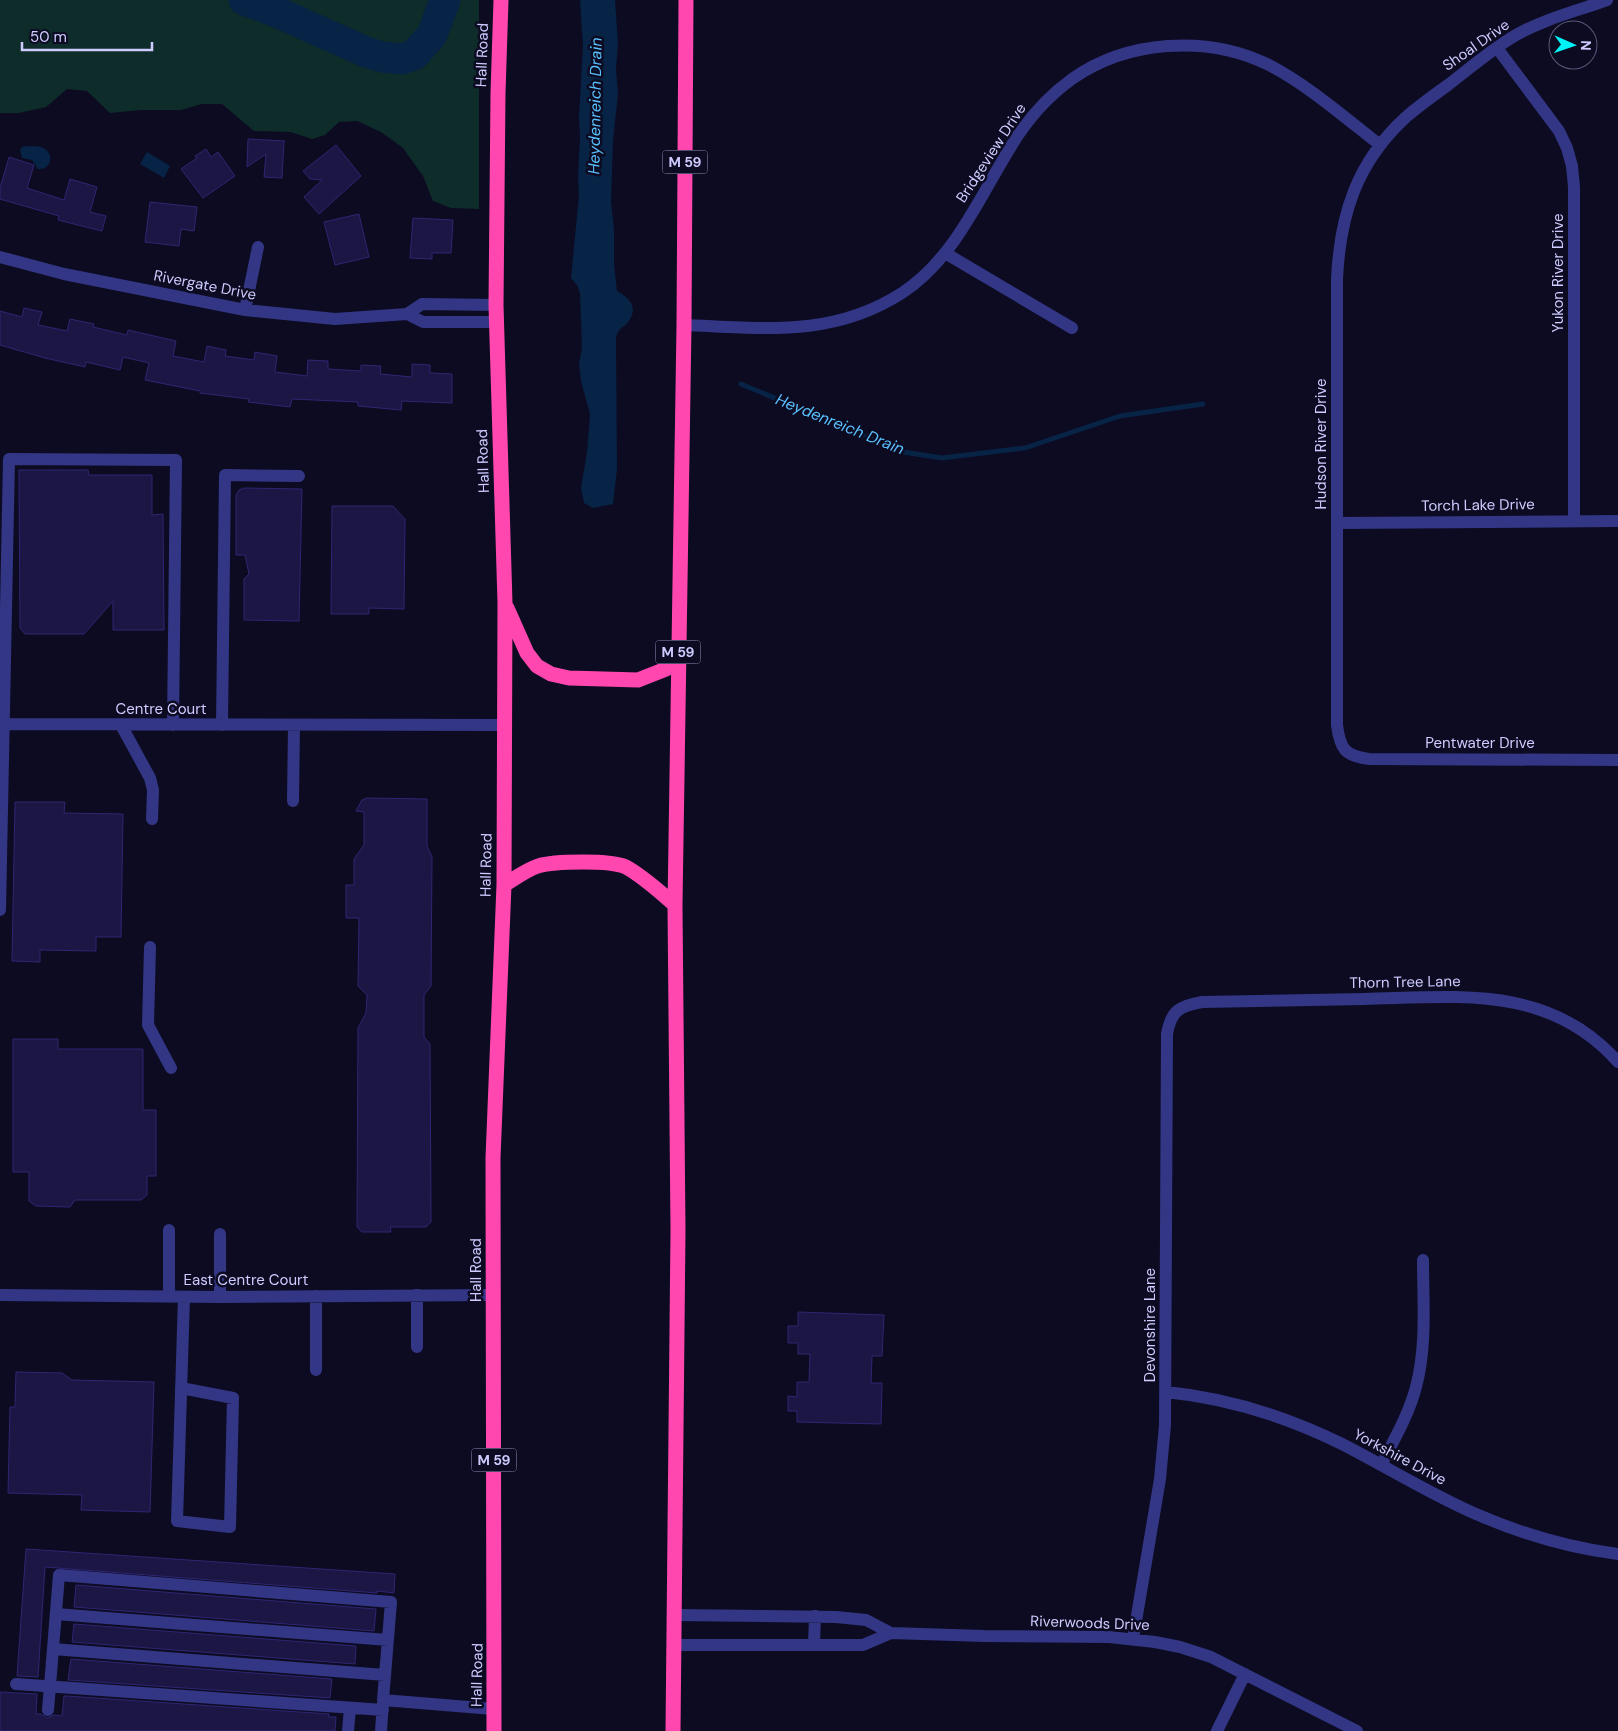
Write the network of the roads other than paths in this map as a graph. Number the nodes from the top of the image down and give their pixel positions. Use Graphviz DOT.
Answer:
graph roads {
  1 [pos="502,0"];
  2 [pos="686,0"];
  3 [pos="1607,0"];
  4 [pos="1497,48"];
  5 [pos="1380,145"];
  6 [pos="258,247"];
  7 [pos="945,253"];
  8 [pos="0,257"];
  9 [pos="496,305"];
  10 [pos="245,310"];
  11 [pos="407,314"];
  12 [pos="497,322"];
  13 [pos="684,325"];
  14 [pos="1072,328"];
  15 [pos="299,476"];
  16 [pos="1574,520"];
  17 [pos="1618,521"];
  18 [pos="1337,523"];
  19 [pos="504,602"];
  20 [pos="678,655"];
  21 [pos="4,724"];
  22 [pos="121,725"];
  23 [pos="173,725"];
  24 [pos="222,725"];
  25 [pos="294,725"];
  26 [pos="504,725"];
  27 [pos="1344,751"];
  28 [pos="1618,760"];
  29 [pos="293,801"];
  30 [pos="152,819"];
  31 [pos="504,885"];
  32 [pos="675,905"];
  33 [pos="0,910"];
  34 [pos="150,946"];
  35 [pos="1176,1011"];
  36 [pos="1618,1062"];
  37 [pos="171,1068"];
  38 [pos="170,1230"];
  39 [pos="220,1234"];
  40 [pos="1423,1260"];
  41 [pos="0,1295"];
  42 [pos="417,1295"];
  43 [pos="493,1295"];
  44 [pos="316,1296"];
  45 [pos="169,1297"];
  46 [pos="184,1297"];
  47 [pos="220,1297"];
  48 [pos="416,1347"];
  49 [pos="316,1370"];
  50 [pos="181,1388"];
  51 [pos="1166,1392"];
  52 [pos="1381,1465"];
  53 [pos="1618,1554"];
  54 [pos="56,1614"];
  55 [pos="674,1615"];
  56 [pos="814,1616"];
  57 [pos="892,1633"];
  58 [pos="1133,1638"];
  59 [pos="388,1640"];
  60 [pos="674,1645"];
  61 [pos="814,1646"];
  62 [pos="53,1649"];
  63 [pos="1245,1674"];
  64 [pos="386,1675"];
  65 [pos="16,1684"];
  66 [pos="50,1686"];
  67 [pos="383,1705"];
  68 [pos="350,1708"];
  69 [pos="493,1709"];
  70 [pos="48,1710"];
  71 [pos="348,1731"];
  72 [pos="381,1731"];
  73 [pos="494,1731"];
  74 [pos="673,1731"];
  75 [pos="1217,1731"];
  76 [pos="1357,1731"];
  1 -- 9 [label="highway, Hall Road / M 59"];
  2 -- 13 [label="highway, M 59"];
  3 -- 4 [label="street, Shoal Drive"];
  4 -- 5 [label="street, Shoal Drive"];
  4 -- 16 [label="street, Yukon River Drive"];
  5 -- 7 [label="street, Bridgeview Drive"];
  5 -- 18 [label="street, Hudson River Drive"];
  6 -- 10 [label="street"];
  7 -- 13 [label="street, Bridgeview Drive"];
  7 -- 14 [label="street"];
  8 -- 10 [label="street, Rivergate Drive"];
  9 -- 11 [label="street, Rivergate Drive"];
  9 -- 12 [label="highway, Hall Road / M 59"];
  10 -- 11 [label="street, Rivergate Drive"];
  11 -- 12 [label="street, Rivergate Drive"];
  12 -- 19 [label="highway, Hall Road / M 59"];
  13 -- 20 [label="highway, M 59"];
  15 -- 24 [label="street"];
  16 -- 17 [label="street, Torch Lake Drive"];
  16 -- 18 [label="street, Torch Lake Drive"];
  18 -- 27 [label="street, Hudson River Drive"];
  19 -- 20 [label="highway"];
  19 -- 26 [label="highway, Hall Road / M 59"];
  20 -- 32 [label="highway, M 59"];
  21 -- 22 [label="street, Centre Court"];
  21 -- 23 [label="street"];
  21 -- 33 [label="street"];
  22 -- 23 [label="street, Centre Court"];
  22 -- 30 [label="street"];
  23 -- 24 [label="street, Centre Court"];
  24 -- 25 [label="street, Centre Court"];
  25 -- 26 [label="street, Centre Court"];
  25 -- 29 [label="street"];
  26 -- 31 [label="highway, Hall Road / M 59"];
  27 -- 28 [label="street, Pentwater Drive"];
  31 -- 32 [label="highway"];
  31 -- 43 [label="highway, Hall Road / M 59"];
  32 -- 55 [label="highway, M 59"];
  34 -- 37 [label="street"];
  35 -- 36 [label="street, Thorn Tree Lane"];
  35 -- 51 [label="street, Devonshire Lane"];
  38 -- 45 [label="street"];
  39 -- 47 [label="street"];
  40 -- 52 [label="street"];
  41 -- 45 [label="street, East Centre Court"];
  42 -- 43 [label="street, East Centre Court"];
  42 -- 44 [label="street, East Centre Court"];
  42 -- 48 [label="street"];
  43 -- 69 [label="highway, Hall Road / M 59"];
  44 -- 47 [label="street, East Centre Court"];
  44 -- 49 [label="street"];
  45 -- 46 [label="street, East Centre Court"];
  46 -- 47 [label="street, East Centre Court"];
  46 -- 50 [label="street"];
  50 -- 50 [label="street"];
  51 -- 52 [label="street, Yorkshire Drive"];
  51 -- 58 [label="street, Devonshire Lane"];
  52 -- 53 [label="street, Yorkshire Drive"];
  54 -- 59 [label="street"];
  54 -- 59 [label="street"];
  54 -- 62 [label="street"];
  55 -- 56 [label="street, Riverwoods Drive"];
  55 -- 60 [label="highway, M 59"];
  56 -- 57 [label="street, Riverwoods Drive"];
  56 -- 61 [label="street"];
  57 -- 58 [label="street, Riverwoods Drive"];
  57 -- 61 [label="street, Riverwoods Drive"];
  58 -- 63 [label="street, Riverwoods Drive"];
  59 -- 64 [label="street"];
  60 -- 61 [label="street, Riverwoods Drive"];
  60 -- 74 [label="highway, M 59"];
  62 -- 64 [label="street"];
  62 -- 66 [label="street"];
  63 -- 75 [label="street"];
  63 -- 76 [label="street, Riverwoods Drive"];
  64 -- 67 [label="street"];
  65 -- 66 [label="street"];
  66 -- 68 [label="street"];
  66 -- 70 [label="street"];
  67 -- 68 [label="street"];
  67 -- 69 [label="street"];
  67 -- 72 [label="street"];
  68 -- 71 [label="street"];
  69 -- 73 [label="highway, Hall Road / M 59"];
}
